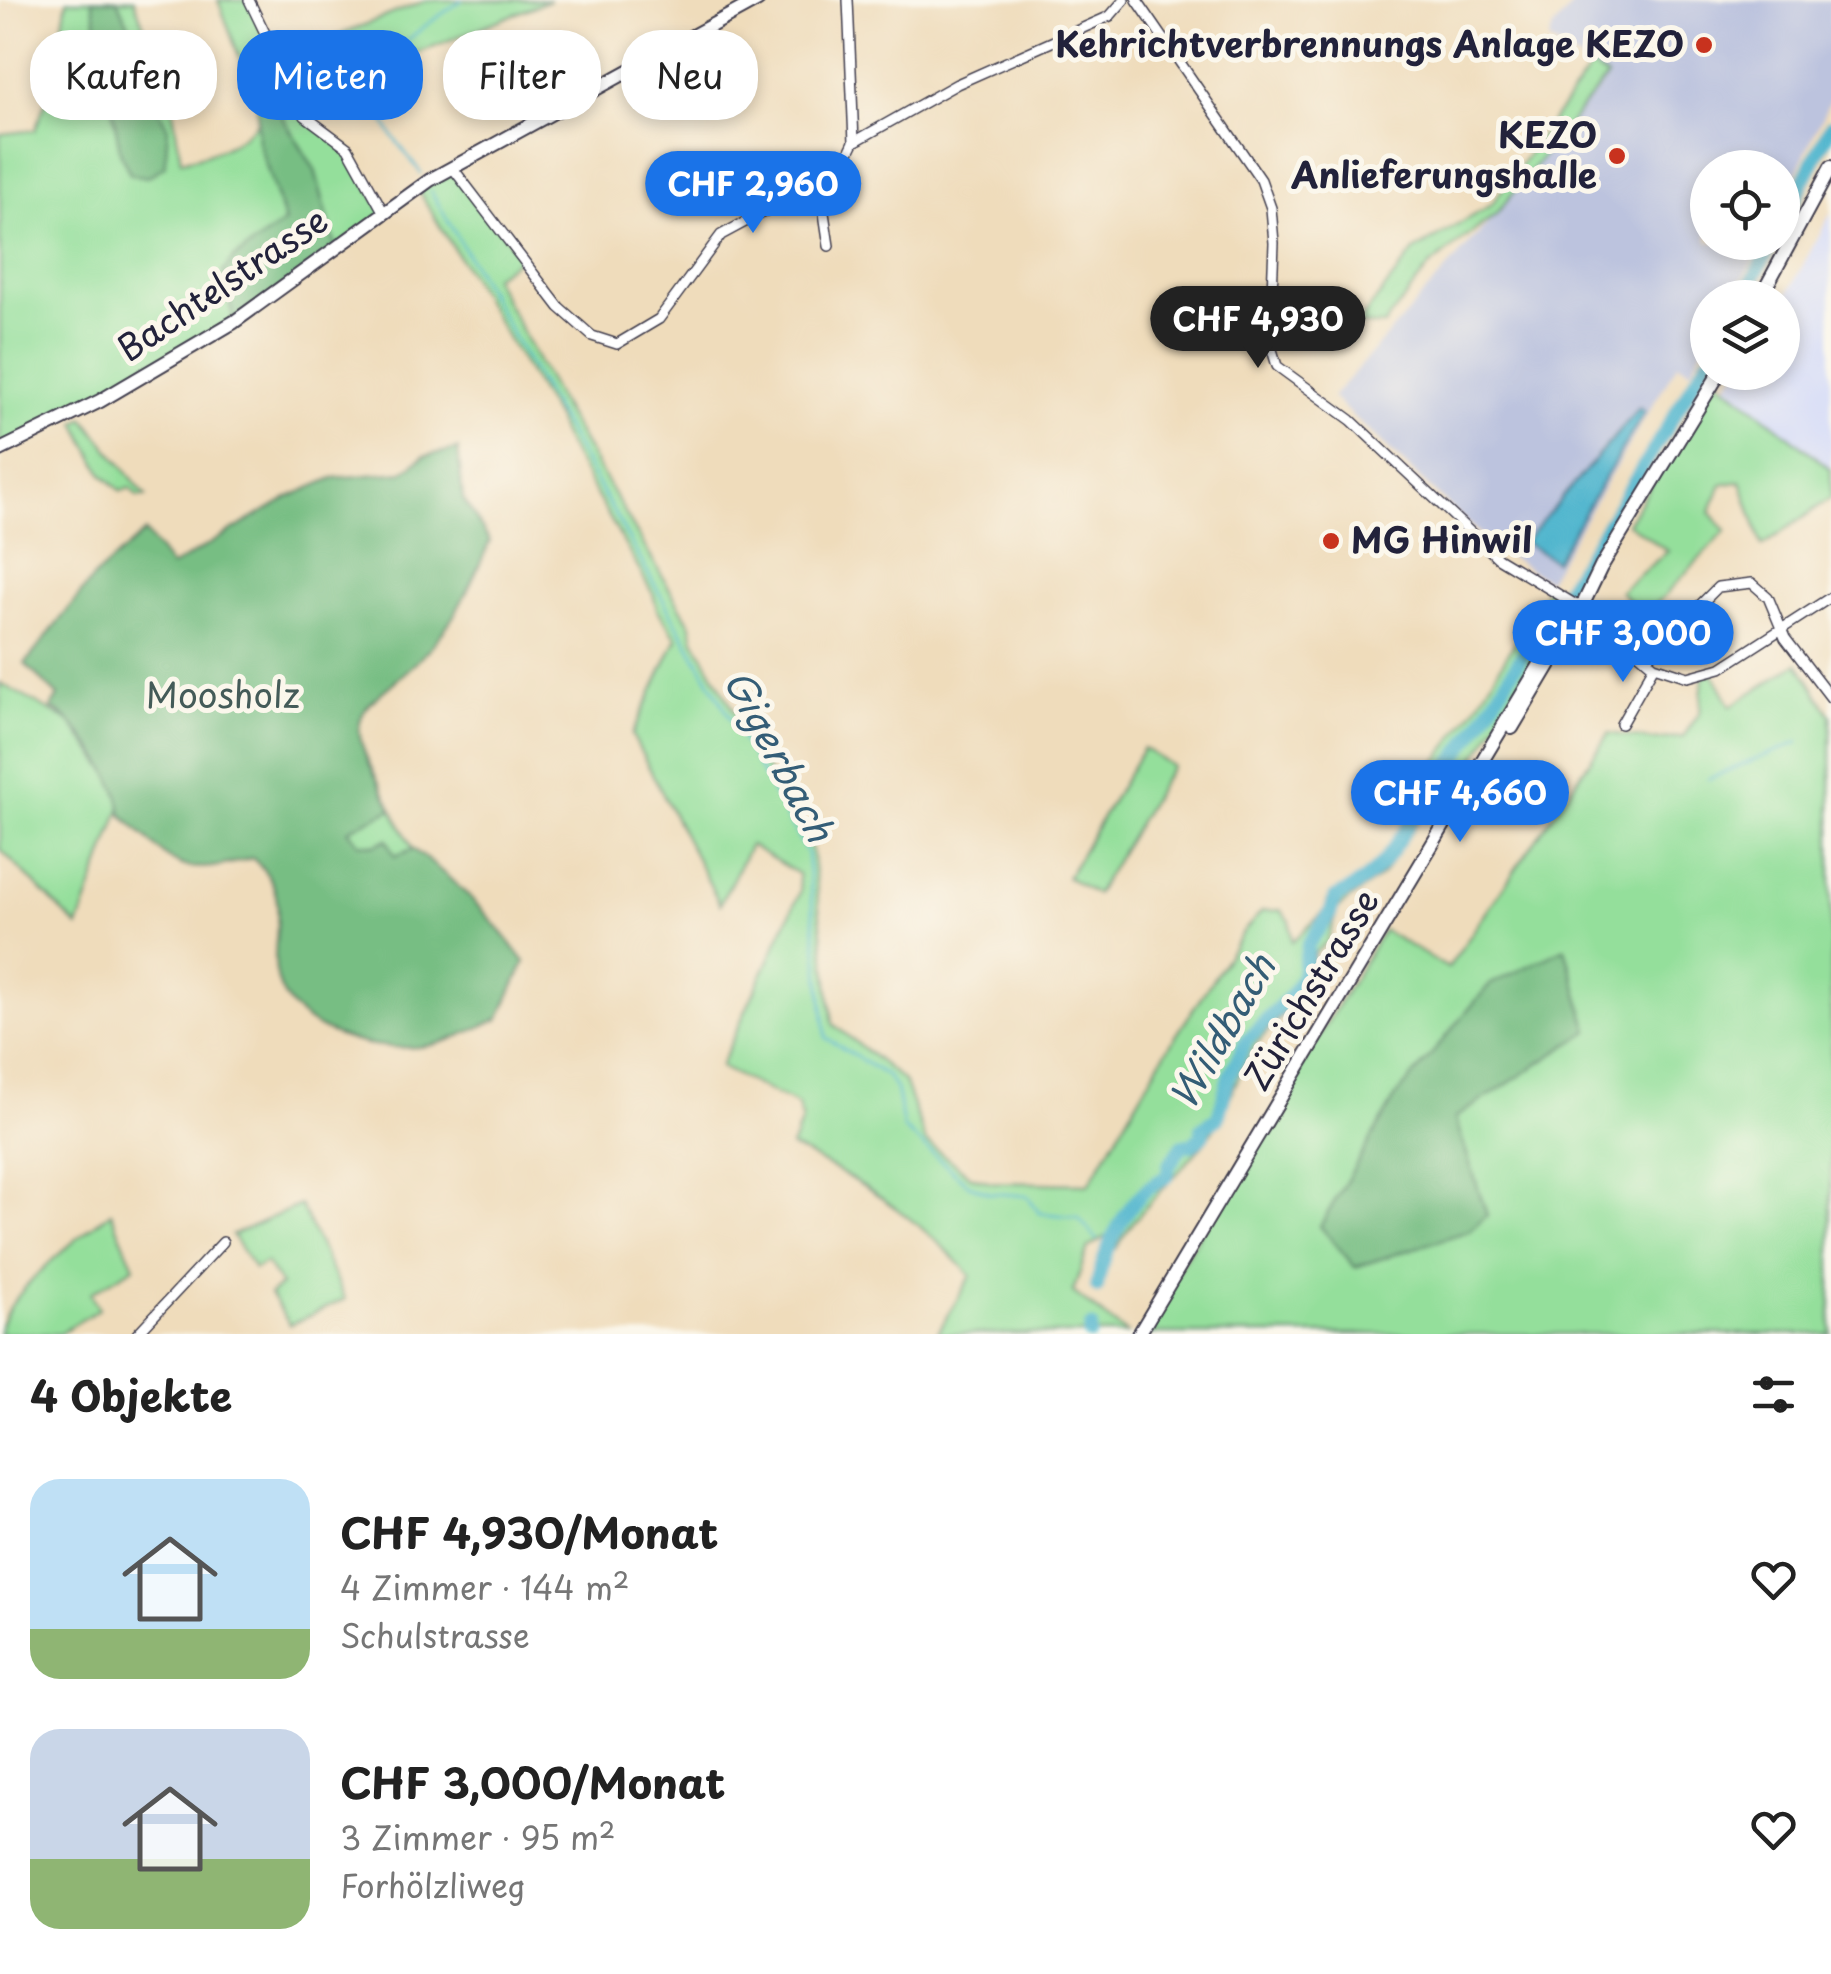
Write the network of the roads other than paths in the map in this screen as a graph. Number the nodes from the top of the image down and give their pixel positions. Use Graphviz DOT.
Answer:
graph roads {
  1 [pos="249,0"];
  2 [pos="758,0"];
  3 [pos="848,0"];
  4 [pos="1124,0"];
  5 [pos="1137,0"];
  6 [pos="854,142"];
  7 [pos="452,167"];
  8 [pos="1831,167"];
  9 [pos="819,180"];
  10 [pos="1831,184"];
  11 [pos="384,213"];
  12 [pos="829,246"];
  13 [pos="1770,280"];
  14 [pos="1780,280"];
  15 [pos="1708,390"];
  16 [pos="0,450"];
  17 [pos="1831,597"];
  18 [pos="1569,600"];
  19 [pos="1782,628"];
  20 [pos="1650,663"];
  21 [pos="1831,698"];
  22 [pos="1621,724"];
  23 [pos="223,1242"];
  24 [pos="137,1334"];
  25 [pos="1139,1334"];
  1 -- 11 [label="street"];
  2 -- 7 [label="main road, Bachtelstrasse"];
  3 -- 6 [label="street"];
  4 -- 6 [label="street"];
  5 -- 18 [label="street"];
  6 -- 9 [label="street"];
  7 -- 9 [label="street"];
  7 -- 11 [label="main road, Bachtelstrasse"];
  8 -- 13 [label="main road"];
  9 -- 12 [label="street"];
  10 -- 14 [label="main road"];
  11 -- 16 [label="main road, Bachtelstrasse"];
  15 -- 18 [label="main road, Zürichstrasse"];
  17 -- 19 [label="street"];
  18 -- 20 [label="street"];
  18 -- 25 [label="main road, Zürichstrasse"];
  19 -- 20 [label="street"];
  19 -- 20 [label="street"];
  19 -- 21 [label="street"];
  20 -- 22 [label="street"];
  23 -- 24 [label="street"];
}
